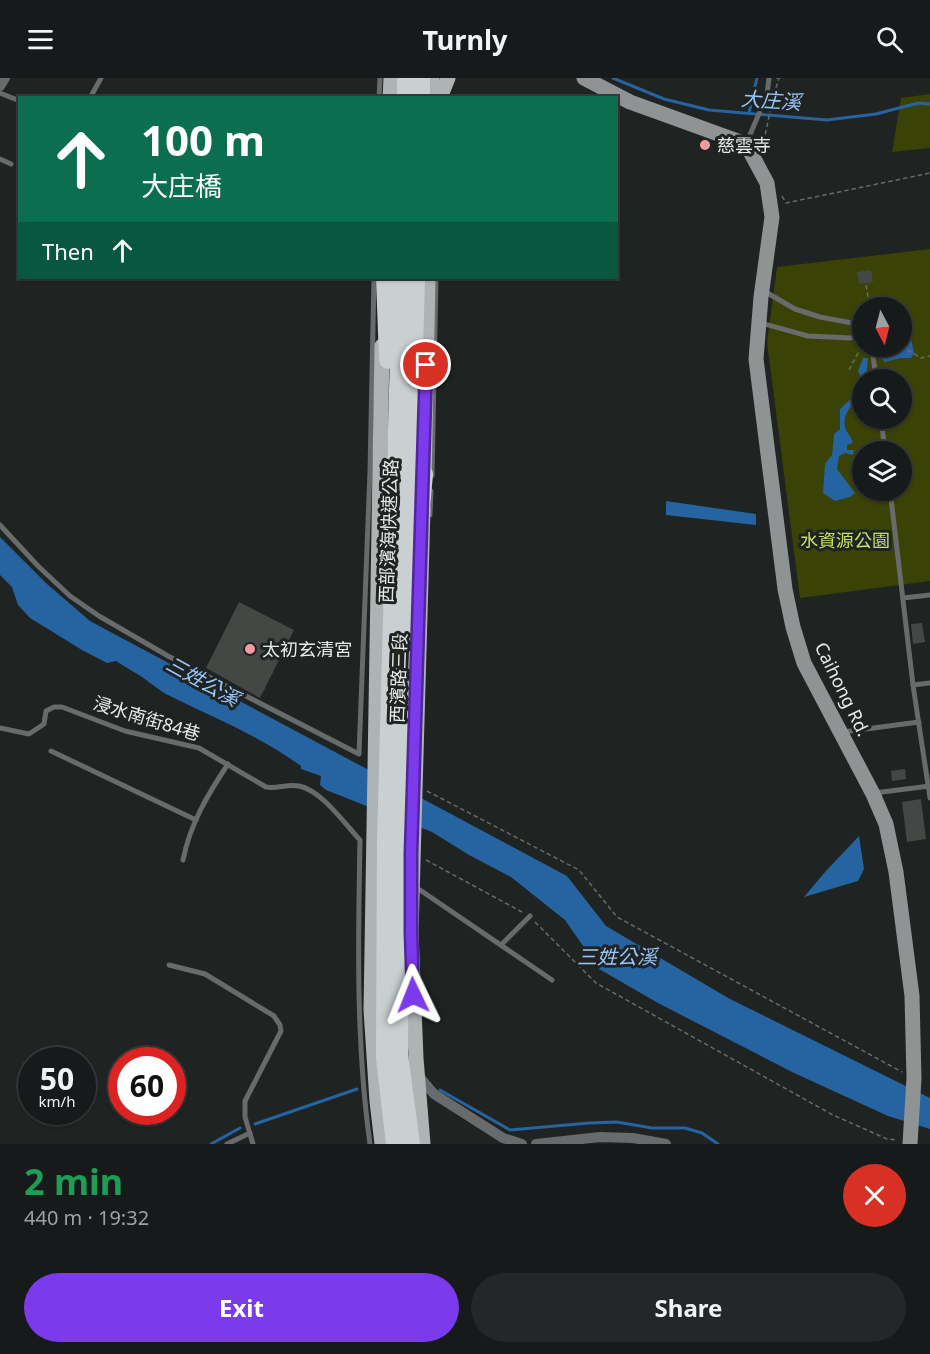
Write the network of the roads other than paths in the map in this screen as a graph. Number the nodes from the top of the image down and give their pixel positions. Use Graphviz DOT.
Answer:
graph roads {
  1 [pos="5,78"];
  2 [pos="101,78"];
  3 [pos="380,78"];
  4 [pos="391,78"];
  5 [pos="406,78"];
  6 [pos="421,78"];
  7 [pos="432,78"];
  8 [pos="448,78"];
  9 [pos="453,78"];
  10 [pos="584,78"];
  11 [pos="769,78"];
  12 [pos="0,86"];
  13 [pos="0,93"];
  14 [pos="91,96"];
  15 [pos="379,96"];
  16 [pos="390,96"];
  17 [pos="406,96"];
  18 [pos="421,96"];
  19 [pos="432,96"];
  20 [pos="443,96"];
  21 [pos="443,96"];
  22 [pos="18,100"];
  23 [pos="746,144"];
  24 [pos="0,159"];
  25 [pos="11,164"];
  26 [pos="374,279"];
  27 [pos="384,279"];
  28 [pos="384,279"];
  29 [pos="401,279"];
  30 [pos="416,279"];
  31 [pos="428,279"];
  32 [pos="436,279"];
  33 [pos="762,290"];
  34 [pos="759,322"];
  35 [pos="852,323"];
  36 [pos="851,338"];
  37 [pos="424,474"];
  38 [pos="891,501"];
  39 [pos="0,525"];
  40 [pos="394,528"];
  41 [pos="930,595"];
  42 [pos="903,598"];
  43 [pos="930,683"];
  44 [pos="913,685"];
  45 [pos="404,689"];
  46 [pos="919,722"];
  47 [pos="0,728"];
  48 [pos="842,732"];
  49 [pos="51,751"];
  50 [pos="228,764"];
  51 [pos="400,782"];
  52 [pos="929,786"];
  53 [pos="873,794"];
  54 [pos="930,798"];
  55 [pos="196,820"];
  56 [pos="387,830"];
  57 [pos="183,860"];
  58 [pos="419,901"];
  59 [pos="530,916"];
  60 [pos="418,922"];
  61 [pos="501,945"];
  62 [pos="169,966"];
  63 [pos="552,980"];
  64 [pos="416,1058"];
  65 [pos="417,1074"];
  66 [pos="250,1133"];
  67 [pos="910,1143"];
  68 [pos="227,1144"];
  69 [pos="253,1144"];
  70 [pos="382,1144"];
  71 [pos="411,1144"];
  72 [pos="423,1144"];
  73 [pos="522,1144"];
  74 [pos="536,1144"];
  75 [pos="666,1144"];
  1 -- 12 [label="street"];
  2 -- 14 [label="lane"];
  3 -- 15 [label="lane"];
  4 -- 16 [label="main road"];
  5 -- 17 [label="highway"];
  6 -- 18 [label="highway"];
  7 -- 19 [label="main road"];
  8 -- 20 [label="main road"];
  9 -- 21 [label="lane"];
  10 -- 23 [label="street"];
  11 -- 23 [label="lane"];
  13 -- 22 [label="lane"];
  23 -- 33 [label="street, Caihong Rd."];
  24 -- 25 [label="lane"];
  26 -- 39 [label="lane, 西濱路三段"];
  27 -- 40 [label="highway"];
  28 -- 51 [label="main road, 西濱路三段"];
  29 -- 40 [label="highway, 西部濱海快速公路"];
  30 -- 45 [label="highway, 西部濱海快速公路"];
  31 -- 37 [label="main road, 西濱路三段"];
  32 -- 51 [label="lane, 西濱路三段"];
  33 -- 34 [label="street, Caihong Rd."];
  33 -- 35 [label="lane"];
  34 -- 36 [label="lane"];
  34 -- 48 [label="street, Caihong Rd."];
  37 -- 45 [label="highway"];
  37 -- 51 [label="main road, 西濱路三段"];
  38 -- 42 [label="lane"];
  40 -- 51 [label="highway, 西部濱海快速公路"];
  41 -- 42 [label="lane"];
  42 -- 44 [label="lane"];
  43 -- 44 [label="lane"];
  44 -- 46 [label="lane"];
  45 -- 51 [label="highway, 西部濱海快速公路"];
  46 -- 48 [label="lane"];
  46 -- 52 [label="lane"];
  47 -- 50 [label="lane, 浸水南街84巷"];
  48 -- 53 [label="street, Caihong Rd."];
  49 -- 55 [label="lane"];
  50 -- 55 [label="lane"];
  50 -- 70 [label="lane, 浸水南街84巷"];
  51 -- 56 [label="highway"];
  51 -- 56 [label="main road"];
  51 -- 64 [label="main road"];
  52 -- 53 [label="lane"];
  52 -- 54 [label="lane"];
  53 -- 67 [label="street, Caihong Rd."];
  55 -- 57 [label="lane"];
  56 -- 70 [label="highway"];
  56 -- 71 [label="highway"];
  58 -- 61 [label="lane"];
  59 -- 61 [label="lane"];
  60 -- 64 [label="lane"];
  61 -- 63 [label="lane"];
  62 -- 66 [label="lane"];
  64 -- 65 [label="main road"];
  65 -- 72 [label="main road"];
  65 -- 73 [label="street"];
  66 -- 68 [label="lane"];
  66 -- 69 [label="lane"];
  74 -- 75 [label="street"];
}
